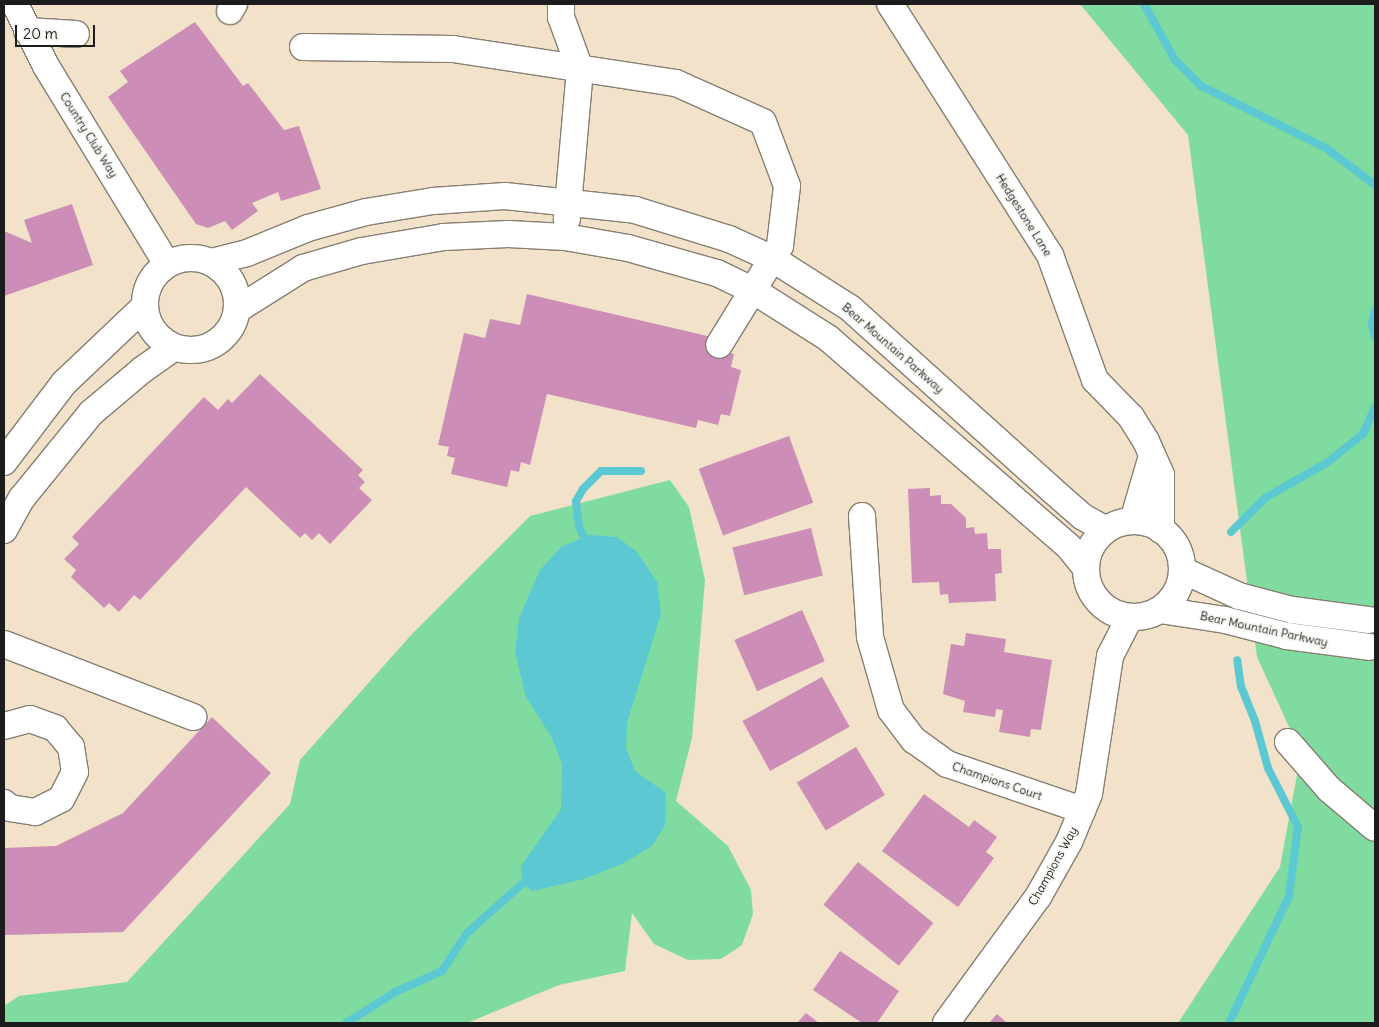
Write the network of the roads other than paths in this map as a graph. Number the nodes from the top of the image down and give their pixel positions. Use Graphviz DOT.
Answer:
graph roads {
  1 [pos="15,4"];
  2 [pos="561,4"];
  3 [pos="890,4"];
  4 [pos="27,31"];
  5 [pos="76,34"];
  6 [pos="303,47"];
  7 [pos="580,69"];
  8 [pos="568,201"];
  9 [pos="565,237"];
  10 [pos="773,259"];
  11 [pos="211,262"];
  12 [pos="167,264"];
  13 [pos="754,291"];
  14 [pos="144,307"];
  15 [pos="238,309"];
  16 [pos="719,345"];
  17 [pos="174,348"];
  18 [pos="1151,459"];
  19 [pos="4,462"];
  20 [pos="862,516"];
  21 [pos="1133,521"];
  22 [pos="4,530"];
  23 [pos="1106,530"];
  24 [pos="1161,530"];
  25 [pos="1085,567"];
  26 [pos="1182,570"];
  27 [pos="1101,606"];
  28 [pos="1160,610"];
  29 [pos="1130,618"];
  30 [pos="1369,620"];
  31 [pos="4,644"];
  32 [pos="1369,647"];
  33 [pos="1110,656"];
  34 [pos="193,717"];
  35 [pos="4,726"];
  36 [pos="1288,742"];
  37 [pos="4,804"];
  38 [pos="1082,810"];
  39 [pos="1375,828"];
  40 [pos="946,1023"];
  1 -- 4 [label="street, Country Club Way"];
  2 -- 7 [label="street"];
  3 -- 18 [label="street, Hedgestone Lane"];
  4 -- 5 [label="street"];
  4 -- 12 [label="street, Country Club Way"];
  6 -- 7 [label="street"];
  7 -- 8 [label="street"];
  7 -- 10 [label="street"];
  8 -- 9 [label="street"];
  8 -- 10 [label="street, Bear Mountain Parkway"];
  8 -- 11 [label="street, Bear Mountain Parkway"];
  9 -- 13 [label="street"];
  9 -- 15 [label="street"];
  10 -- 13 [label="street"];
  10 -- 23 [label="street, Bear Mountain Parkway"];
  11 -- 12 [label="street"];
  11 -- 15 [label="street"];
  12 -- 14 [label="street"];
  13 -- 16 [label="street"];
  13 -- 25 [label="street"];
  14 -- 17 [label="street"];
  14 -- 19 [label="street"];
  15 -- 17 [label="street"];
  17 -- 22 [label="street"];
  18 -- 21 [label="street"];
  18 -- 24 [label="street, Hedgestone Lane"];
  20 -- 38 [label="street, Champions Court"];
  21 -- 23 [label="street"];
  21 -- 24 [label="street"];
  23 -- 25 [label="street"];
  24 -- 26 [label="street"];
  25 -- 27 [label="street"];
  26 -- 28 [label="street"];
  26 -- 30 [label="street, Bear Mountain Parkway"];
  27 -- 29 [label="street"];
  27 -- 33 [label="street, Champions Way"];
  28 -- 29 [label="street"];
  28 -- 32 [label="street, Bear Mountain Parkway"];
  29 -- 33 [label="street, Champions Way"];
  31 -- 34 [label="street"];
  33 -- 38 [label="street, Champions Way"];
  35 -- 37 [label="street"];
  36 -- 39 [label="street"];
  38 -- 40 [label="street, Champions Way"];
}
